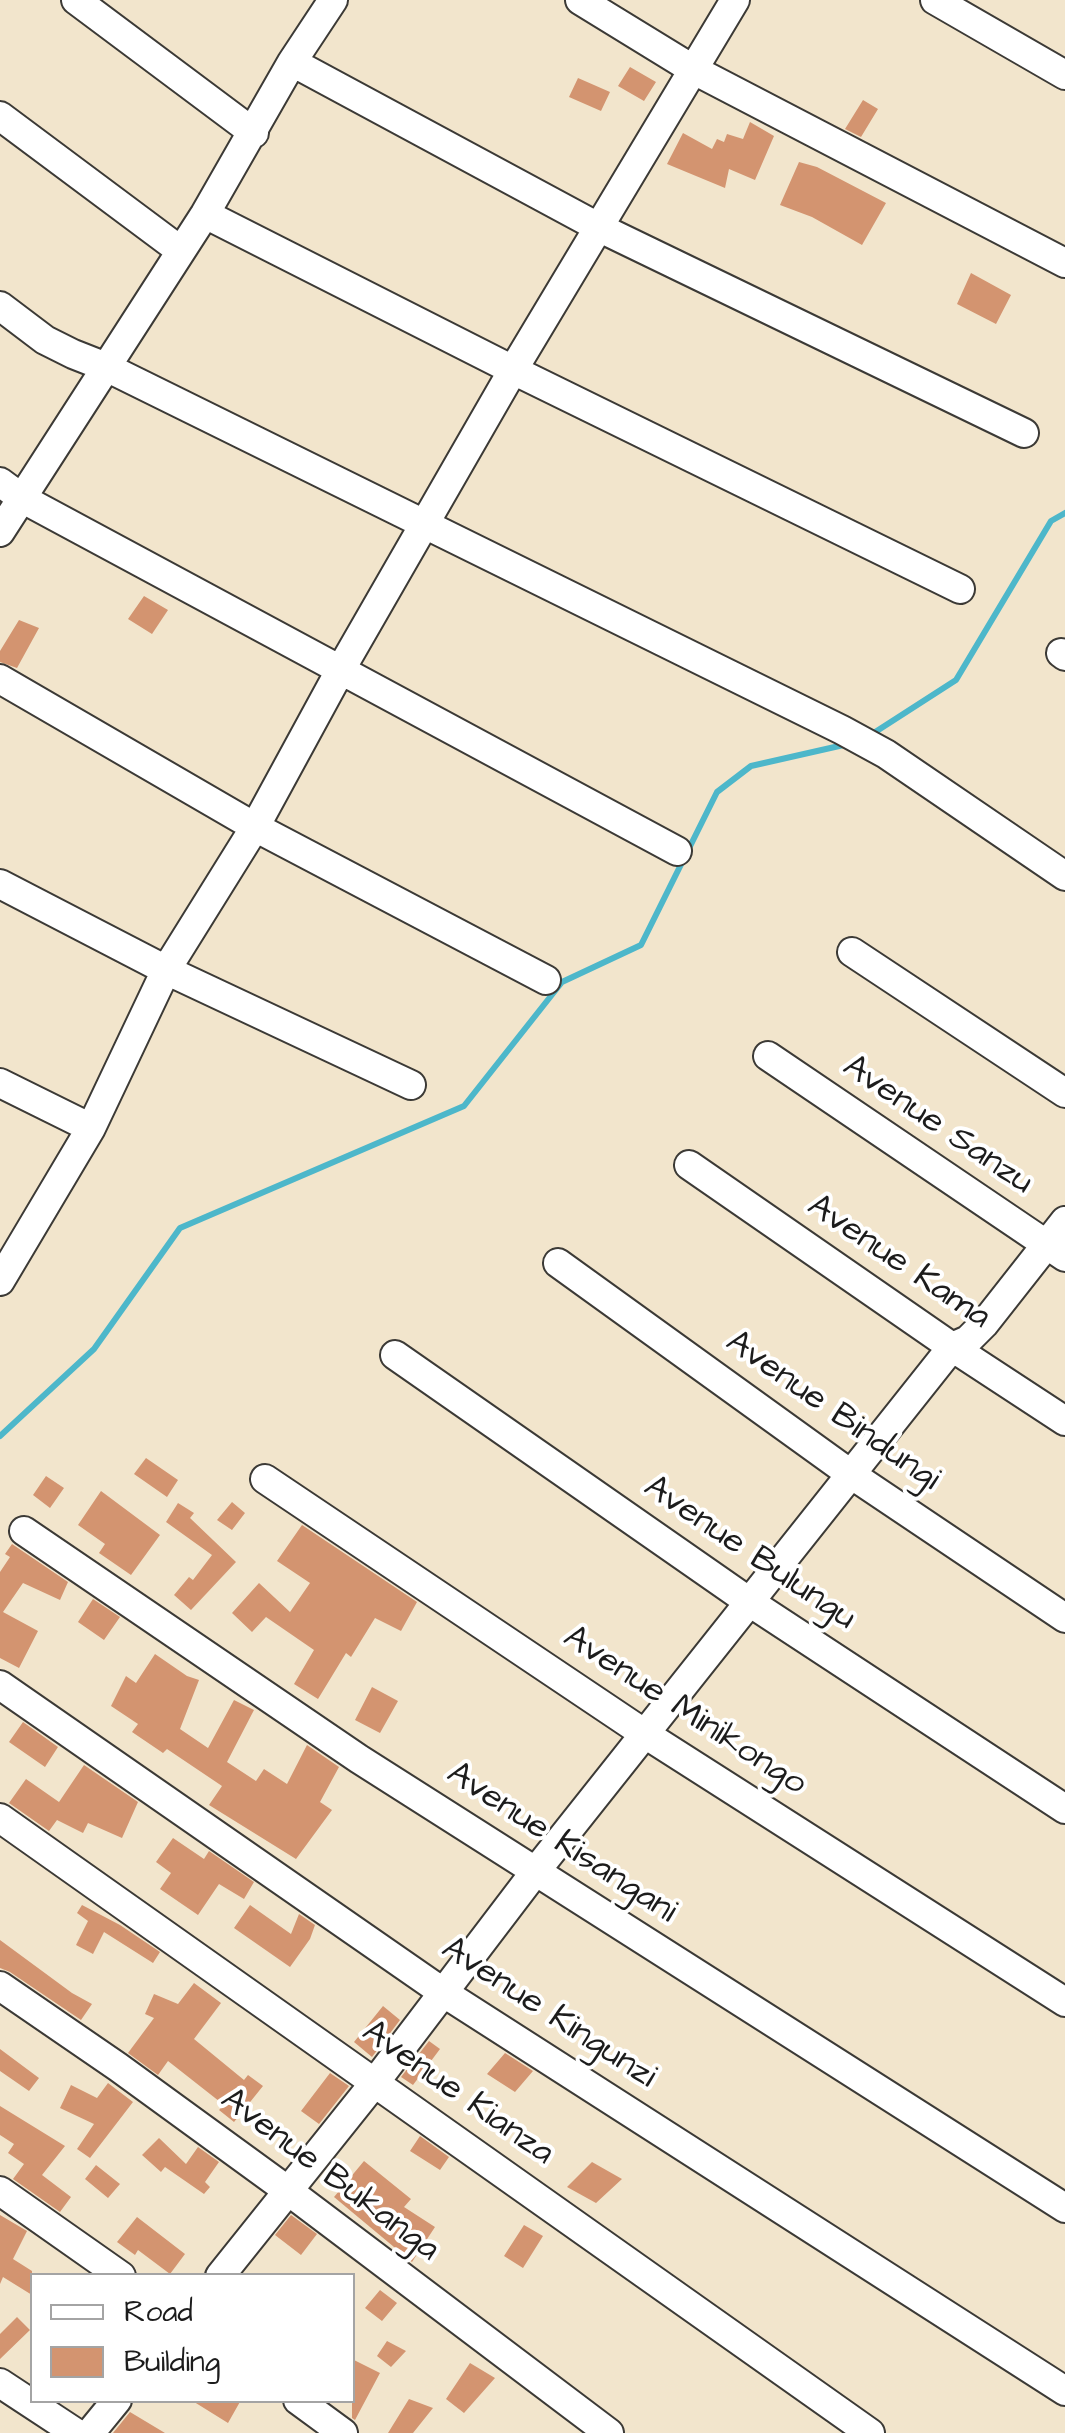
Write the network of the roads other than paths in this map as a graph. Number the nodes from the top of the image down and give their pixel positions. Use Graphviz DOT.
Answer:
graph roads {
  1 [pos="76,0"];
  2 [pos="580,0"];
  3 [pos="735,0"];
  4 [pos="935,0"];
  5 [pos="320,5"];
  6 [pos="292,62"];
  7 [pos="694,70"];
  8 [pos="1065,75"];
  9 [pos="0,116"];
  10 [pos="254,133"];
  11 [pos="205,214"];
  12 [pos="600,228"];
  13 [pos="181,251"];
  14 [pos="1065,263"];
  15 [pos="0,306"];
  16 [pos="106,366"];
  17 [pos="512,370"];
  18 [pos="1024,433"];
  19 [pos="0,482"];
  20 [pos="23,499"];
  21 [pos="424,525"];
  22 [pos="0,532"];
  23 [pos="960,589"];
  24 [pos="341,669"];
  25 [pos="0,679"];
  26 [pos="255,828"];
  27 [pos="677,851"];
  28 [pos="1065,876"];
  29 [pos="0,884"];
  30 [pos="852,952"];
  31 [pos="166,970"];
  32 [pos="546,980"];
  33 [pos="768,1056"];
  34 [pos="0,1084"];
  35 [pos="411,1085"];
  36 [pos="1065,1093"];
  37 [pos="91,1128"];
  38 [pos="689,1165"];
  39 [pos="1065,1221"];
  40 [pos="1055,1250"];
  41 [pos="558,1263"];
  42 [pos="0,1281"];
  43 [pos="952,1347"];
  44 [pos="395,1355"];
  45 [pos="1065,1421"];
  46 [pos="852,1475"];
  47 [pos="266,1479"];
  48 [pos="24,1531"];
  49 [pos="752,1603"];
  50 [pos="1065,1618"];
  51 [pos="0,1685"];
  52 [pos="645,1734"];
  53 [pos="1065,1809"];
  54 [pos="0,1818"];
  55 [pos="535,1872"];
  56 [pos="0,1986"];
  57 [pos="444,1993"];
  58 [pos="1065,2002"];
  59 [pos="376,2081"];
  60 [pos="287,2190"];
  61 [pos="0,2191"];
  62 [pos="1065,2208"];
  63 [pos="117,2273"];
  64 [pos="222,2273"];
  65 [pos="0,2383"];
  66 [pos="1065,2391"];
  67 [pos="30,2403"];
  68 [pos="30,2403"];
  69 [pos="115,2403"];
  70 [pos="302,2403"];
  71 [pos="76,2433"];
  72 [pos="90,2433"];
  73 [pos="343,2433"];
  74 [pos="609,2433"];
  75 [pos="870,2433"];
  1 -- 10 [label="street"];
  2 -- 7 [label="street"];
  3 -- 7 [label="street"];
  4 -- 8 [label="street"];
  5 -- 6 [label="street"];
  6 -- 10 [label="street"];
  6 -- 12 [label="street"];
  7 -- 12 [label="street"];
  7 -- 14 [label="street"];
  9 -- 13 [label="street"];
  10 -- 11 [label="street"];
  11 -- 13 [label="street"];
  11 -- 17 [label="street"];
  12 -- 17 [label="street"];
  12 -- 18 [label="street"];
  13 -- 16 [label="street"];
  15 -- 16 [label="street"];
  16 -- 20 [label="street"];
  16 -- 21 [label="street"];
  17 -- 21 [label="street"];
  17 -- 23 [label="street"];
  19 -- 20 [label="street"];
  20 -- 22 [label="street"];
  20 -- 24 [label="street"];
  21 -- 24 [label="street"];
  21 -- 28 [label="street"];
  24 -- 26 [label="street"];
  24 -- 27 [label="street"];
  25 -- 26 [label="street"];
  26 -- 31 [label="street"];
  26 -- 32 [label="street"];
  29 -- 31 [label="street"];
  30 -- 36 [label="street"];
  31 -- 35 [label="street"];
  31 -- 37 [label="street"];
  33 -- 40 [label="street, Avenue Sanzu"];
  34 -- 37 [label="street"];
  37 -- 42 [label="street"];
  38 -- 43 [label="street, Avenue Kama"];
  39 -- 40 [label="street"];
  40 -- 43 [label="street"];
  41 -- 46 [label="street, Avenue Bindungi"];
  43 -- 45 [label="street, Avenue Kama"];
  43 -- 46 [label="street"];
  44 -- 49 [label="street, Avenue Bulungu"];
  46 -- 49 [label="street"];
  46 -- 50 [label="street, Avenue Bindungi"];
  47 -- 52 [label="street, Avenue Minikongo"];
  48 -- 55 [label="street, Avenue Kisangani"];
  49 -- 52 [label="street"];
  49 -- 53 [label="street, Avenue Bulungu"];
  51 -- 57 [label="street, Avenue Kingunzi"];
  52 -- 55 [label="street"];
  52 -- 58 [label="street, Avenue Minikongo"];
  54 -- 59 [label="street, Avenue Kianza"];
  55 -- 57 [label="street"];
  55 -- 62 [label="street, Avenue Kisangani"];
  56 -- 60 [label="street, Avenue Bukanga"];
  57 -- 59 [label="street"];
  57 -- 66 [label="street, Avenue Kingunzi"];
  59 -- 60 [label="street"];
  59 -- 75 [label="street, Avenue Kianza"];
  60 -- 64 [label="street"];
  60 -- 74 [label="street, Avenue Bukanga"];
  61 -- 63 [label="street"];
  65 -- 67 [label="street"];
  68 -- 71 [label="street"];
  69 -- 72 [label="street"];
  70 -- 73 [label="street"];
}
